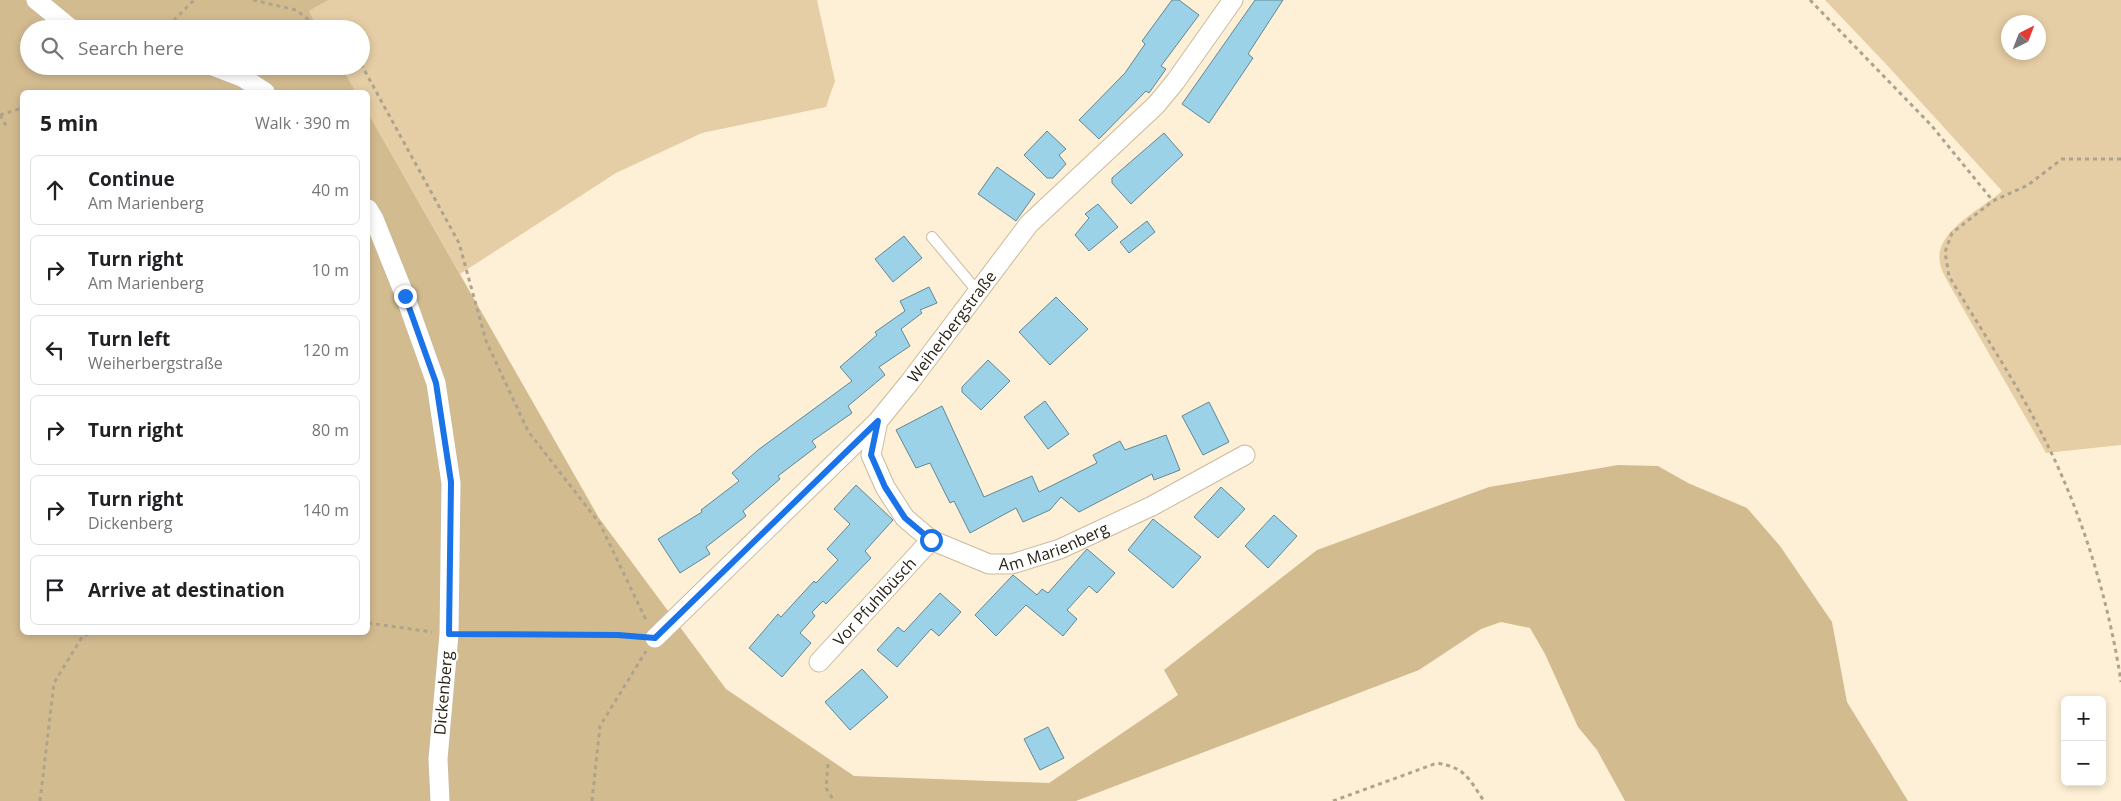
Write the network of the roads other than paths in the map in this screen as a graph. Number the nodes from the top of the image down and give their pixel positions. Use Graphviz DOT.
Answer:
graph roads {
  1 [pos="36,0"];
  2 [pos="1232,0"];
  3 [pos="60,20"];
  4 [pos="239,75"];
  5 [pos="262,90"];
  6 [pos="370,212"];
  7 [pos="932,238"];
  8 [pos="978,292"];
  9 [pos="878,421"];
  10 [pos="1245,456"];
  11 [pos="931,540"];
  12 [pos="655,638"];
  13 [pos="819,662"];
  14 [pos="440,801"];
  1 -- 3 [label="street"];
  2 -- 8 [label="street, Weiherbergstraße"];
  4 -- 5 [label="street"];
  6 -- 14 [label="street, Dickenberg"];
  7 -- 8 [label="lane"];
  8 -- 9 [label="street, Weiherbergstraße"];
  9 -- 11 [label="street, Am Marienberg"];
  9 -- 12 [label="street, Weiherbergstraße"];
  10 -- 11 [label="street, Am Marienberg"];
  11 -- 13 [label="street, Vor Pfuhlbüsch"];
}
